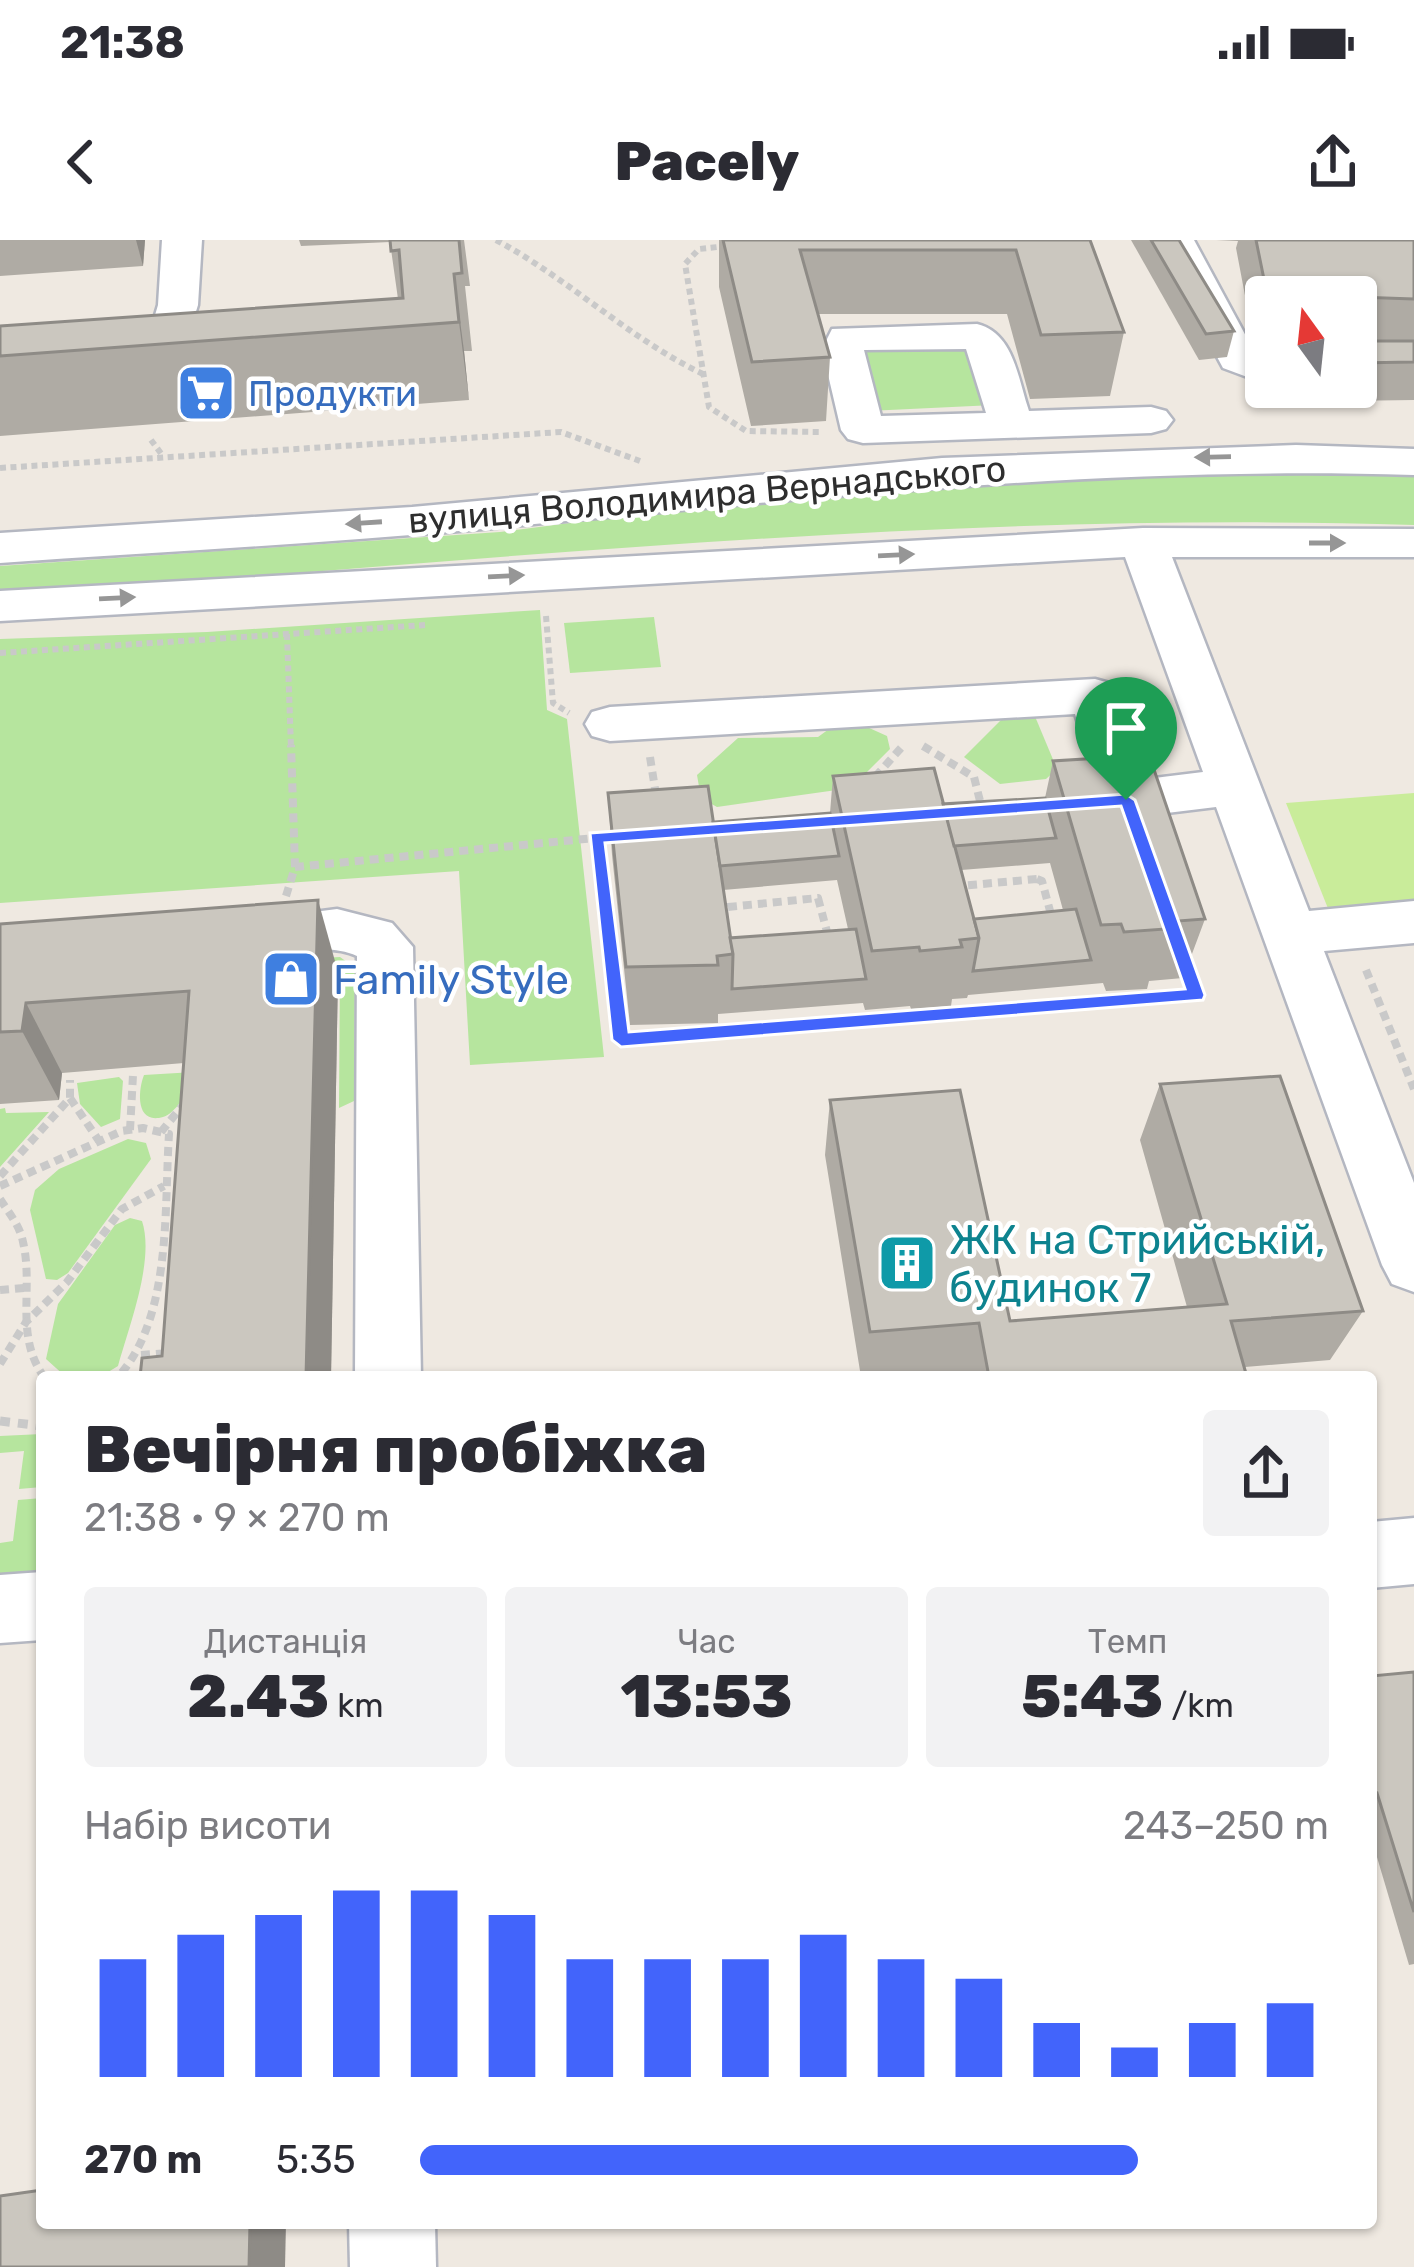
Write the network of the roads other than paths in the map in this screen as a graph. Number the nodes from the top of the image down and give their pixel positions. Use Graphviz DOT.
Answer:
graph roads {
  1 [pos="182,240"];
  2 [pos="1174,240"];
  3 [pos="1245,366"];
  4 [pos="0,381"];
  5 [pos="1289,408"];
  6 [pos="1171,419"];
  7 [pos="1010,421"];
  8 [pos="1414,462"];
  9 [pos="1142,542"];
  10 [pos="1414,543"];
  11 [pos="0,548"];
  12 [pos="0,606"];
  13 [pos="610,724"];
  14 [pos="1233,787"];
  15 [pos="1414,922"];
  16 [pos="1290,934"];
  17 [pos="189,943"];
  18 [pos="1414,1265"];
  19 [pos="388,1371"];
  20 [pos="1414,1551"];
  21 [pos="1377,1555"];
  22 [pos="36,1606"];
  23 [pos="0,1609"];
  24 [pos="392,2229"];
  25 [pos="393,2267"];
  1 -- 4 [label="street"];
  2 -- 3 [label="street"];
  5 -- 8 [label="street, вулиця Володимира Вернадського"];
  5 -- 11 [label="street, вулиця Володимира Вернадського, one-way"];
  6 -- 7 [label="street"];
  9 -- 10 [label="street, вулиця Володимира Вернадського, one-way"];
  12 -- 9 [label="street, вулиця Володимира Вернадського, one-way"];
  9 -- 14 [label="street"];
  13 -- 14 [label="street"];
  14 -- 16 [label="street"];
  15 -- 16 [label="street"];
  16 -- 18 [label="street"];
  17 -- 19 [label="street"];
  20 -- 21 [label="street"];
  22 -- 23 [label="street"];
  24 -- 25 [label="street"];
}
